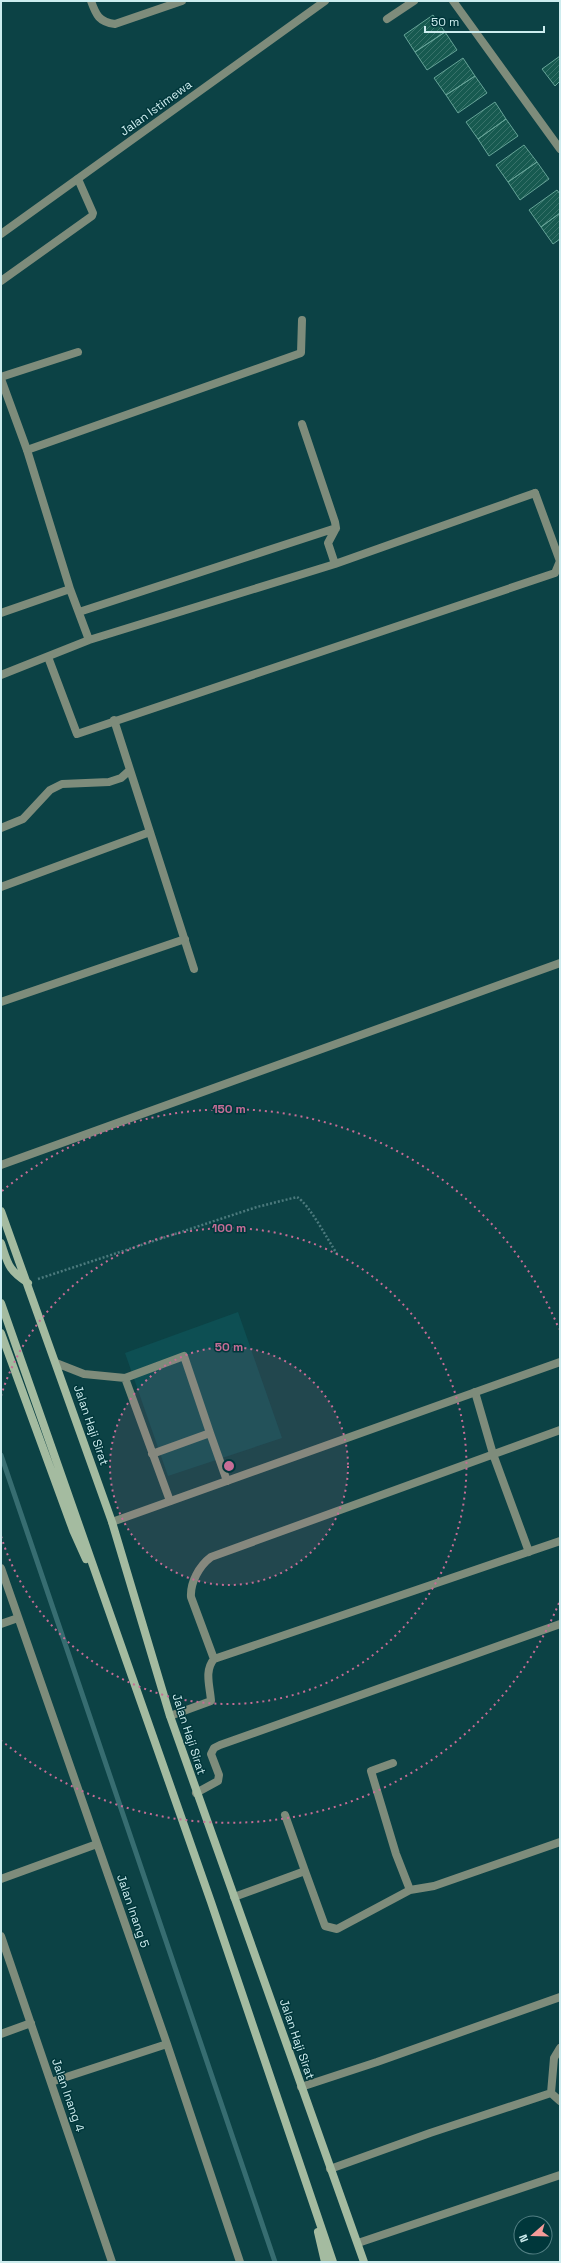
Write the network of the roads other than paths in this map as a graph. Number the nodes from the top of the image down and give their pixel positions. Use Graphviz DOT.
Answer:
graph roads {
  1 [pos="92,1"];
  2 [pos="182,1"];
  3 [pos="325,1"];
  4 [pos="414,1"];
  5 [pos="453,1"];
  6 [pos="387,19"];
  7 [pos="560,149"];
  8 [pos="78,179"];
  9 [pos="1,234"];
  10 [pos="1,281"];
  11 [pos="302,320"];
  12 [pos="78,352"];
  13 [pos="1,378"];
  14 [pos="302,424"];
  15 [pos="27,450"];
  16 [pos="336,528"];
  17 [pos="335,564"];
  18 [pos="70,588"];
  19 [pos="79,612"];
  20 [pos="1,613"];
  21 [pos="89,640"];
  22 [pos="48,657"];
  23 [pos="1,675"];
  24 [pos="114,720"];
  25 [pos="130,770"];
  26 [pos="1,828"];
  27 [pos="150,832"];
  28 [pos="1,887"];
  29 [pos="185,939"];
  30 [pos="560,964"];
  31 [pos="194,969"];
  32 [pos="1,1002"];
  33 [pos="1,1165"];
  34 [pos="1,1211"];
  35 [pos="1,1243"];
  36 [pos="28,1283"];
  37 [pos="1,1303"];
  38 [pos="1,1333"];
  39 [pos="560,1362"];
  40 [pos="56,1363"];
  41 [pos="125,1378"];
  42 [pos="476,1392"];
  43 [pos="560,1430"];
  44 [pos="210,1433"];
  45 [pos="152,1454"];
  46 [pos="493,1454"];
  47 [pos="227,1481"];
  48 [pos="170,1501"];
  49 [pos="112,1522"];
  50 [pos="560,1541"];
  51 [pos="529,1552"];
  52 [pos="1,1568"];
  53 [pos="105,1600"];
  54 [pos="18,1618"];
  55 [pos="1,1624"];
  56 [pos="560,1624"];
  57 [pos="214,1659"];
  58 [pos="170,1716"];
  59 [pos="393,1763"];
  60 [pos="196,1793"];
  61 [pos="285,1815"];
  62 [pos="560,1842"];
  63 [pos="97,1844"];
  64 [pos="305,1871"];
  65 [pos="1,1879"];
  66 [pos="410,1890"];
  67 [pos="234,1897"];
  68 [pos="1,1936"];
  69 [pos="560,1997"];
  70 [pos="31,2024"];
  71 [pos="1,2034"];
  72 [pos="167,2044"];
  73 [pos="560,2048"];
  74 [pos="51,2082"];
  75 [pos="301,2087"];
  76 [pos="551,2094"];
  77 [pos="560,2101"];
  78 [pos="330,2170"];
  79 [pos="560,2175"];
  80 [pos="310,2192"];
  81 [pos="358,2243"];
  82 [pos="111,2262"];
  83 [pos="240,2262"];
  84 [pos="325,2262"];
  85 [pos="333,2262"];
  86 [pos="364,2262"];
  1 -- 2 [label="street"];
  3 -- 8 [label="street, Jalan Istimewa"];
  4 -- 6 [label="street"];
  5 -- 7 [label="street"];
  8 -- 9 [label="street, Jalan Istimewa"];
  8 -- 10 [label="street"];
  11 -- 15 [label="street"];
  12 -- 13 [label="street"];
  13 -- 15 [label="street"];
  14 -- 16 [label="street"];
  15 -- 18 [label="street"];
  16 -- 17 [label="street"];
  16 -- 19 [label="street"];
  17 -- 21 [label="street"];
  17 -- 24 [label="street"];
  18 -- 19 [label="street"];
  18 -- 20 [label="street"];
  19 -- 21 [label="street"];
  21 -- 22 [label="street"];
  22 -- 23 [label="street"];
  22 -- 24 [label="street"];
  24 -- 25 [label="street"];
  25 -- 26 [label="street"];
  25 -- 27 [label="street"];
  27 -- 28 [label="street"];
  27 -- 29 [label="street"];
  29 -- 31 [label="street"];
  29 -- 32 [label="street"];
  30 -- 33 [label="street"];
  34 -- 36 [label="main road, Jalan Haji Sirat"];
  35 -- 36 [label="main road"];
  36 -- 40 [label="main road, Jalan Haji Sirat"];
  37 -- 53 [label="main road"];
  38 -- 53 [label="main road"];
  39 -- 42 [label="street"];
  40 -- 41 [label="street"];
  40 -- 49 [label="main road, Jalan Haji Sirat"];
  41 -- 44 [label="street"];
  41 -- 45 [label="street"];
  42 -- 46 [label="street"];
  42 -- 47 [label="street"];
  43 -- 46 [label="street"];
  44 -- 45 [label="street"];
  44 -- 47 [label="street"];
  45 -- 48 [label="street"];
  46 -- 51 [label="street"];
  46 -- 57 [label="street"];
  47 -- 48 [label="street"];
  48 -- 49 [label="street"];
  49 -- 58 [label="main road, Jalan Haji Sirat"];
  50 -- 51 [label="street"];
  51 -- 57 [label="street"];
  52 -- 54 [label="street, Jalan Inang 5"];
  53 -- 80 [label="main road"];
  54 -- 55 [label="street"];
  54 -- 63 [label="street, Jalan Inang 5"];
  56 -- 60 [label="street"];
  57 -- 58 [label="street"];
  58 -- 60 [label="main road, Jalan Haji Sirat"];
  59 -- 66 [label="street"];
  60 -- 67 [label="main road, Jalan Haji Sirat"];
  61 -- 64 [label="street"];
  62 -- 66 [label="street"];
  63 -- 65 [label="street"];
  63 -- 72 [label="street, Jalan Inang 5"];
  64 -- 66 [label="street"];
  64 -- 67 [label="street"];
  67 -- 75 [label="main road, Jalan Haji Sirat"];
  68 -- 70 [label="street, Jalan Inang 4"];
  69 -- 75 [label="street"];
  70 -- 71 [label="street"];
  70 -- 74 [label="street, Jalan Inang 4"];
  72 -- 74 [label="street"];
  72 -- 83 [label="street, Jalan Inang 5"];
  73 -- 76 [label="street"];
  74 -- 82 [label="street, Jalan Inang 4"];
  75 -- 78 [label="main road, Jalan Haji Sirat"];
  76 -- 77 [label="street"];
  76 -- 78 [label="street"];
  78 -- 81 [label="main road, Jalan Haji Sirat"];
  79 -- 81 [label="street"];
  80 -- 84 [label="main road"];
  80 -- 85 [label="main road"];
  81 -- 86 [label="main road, Jalan Haji Sirat"];
}
